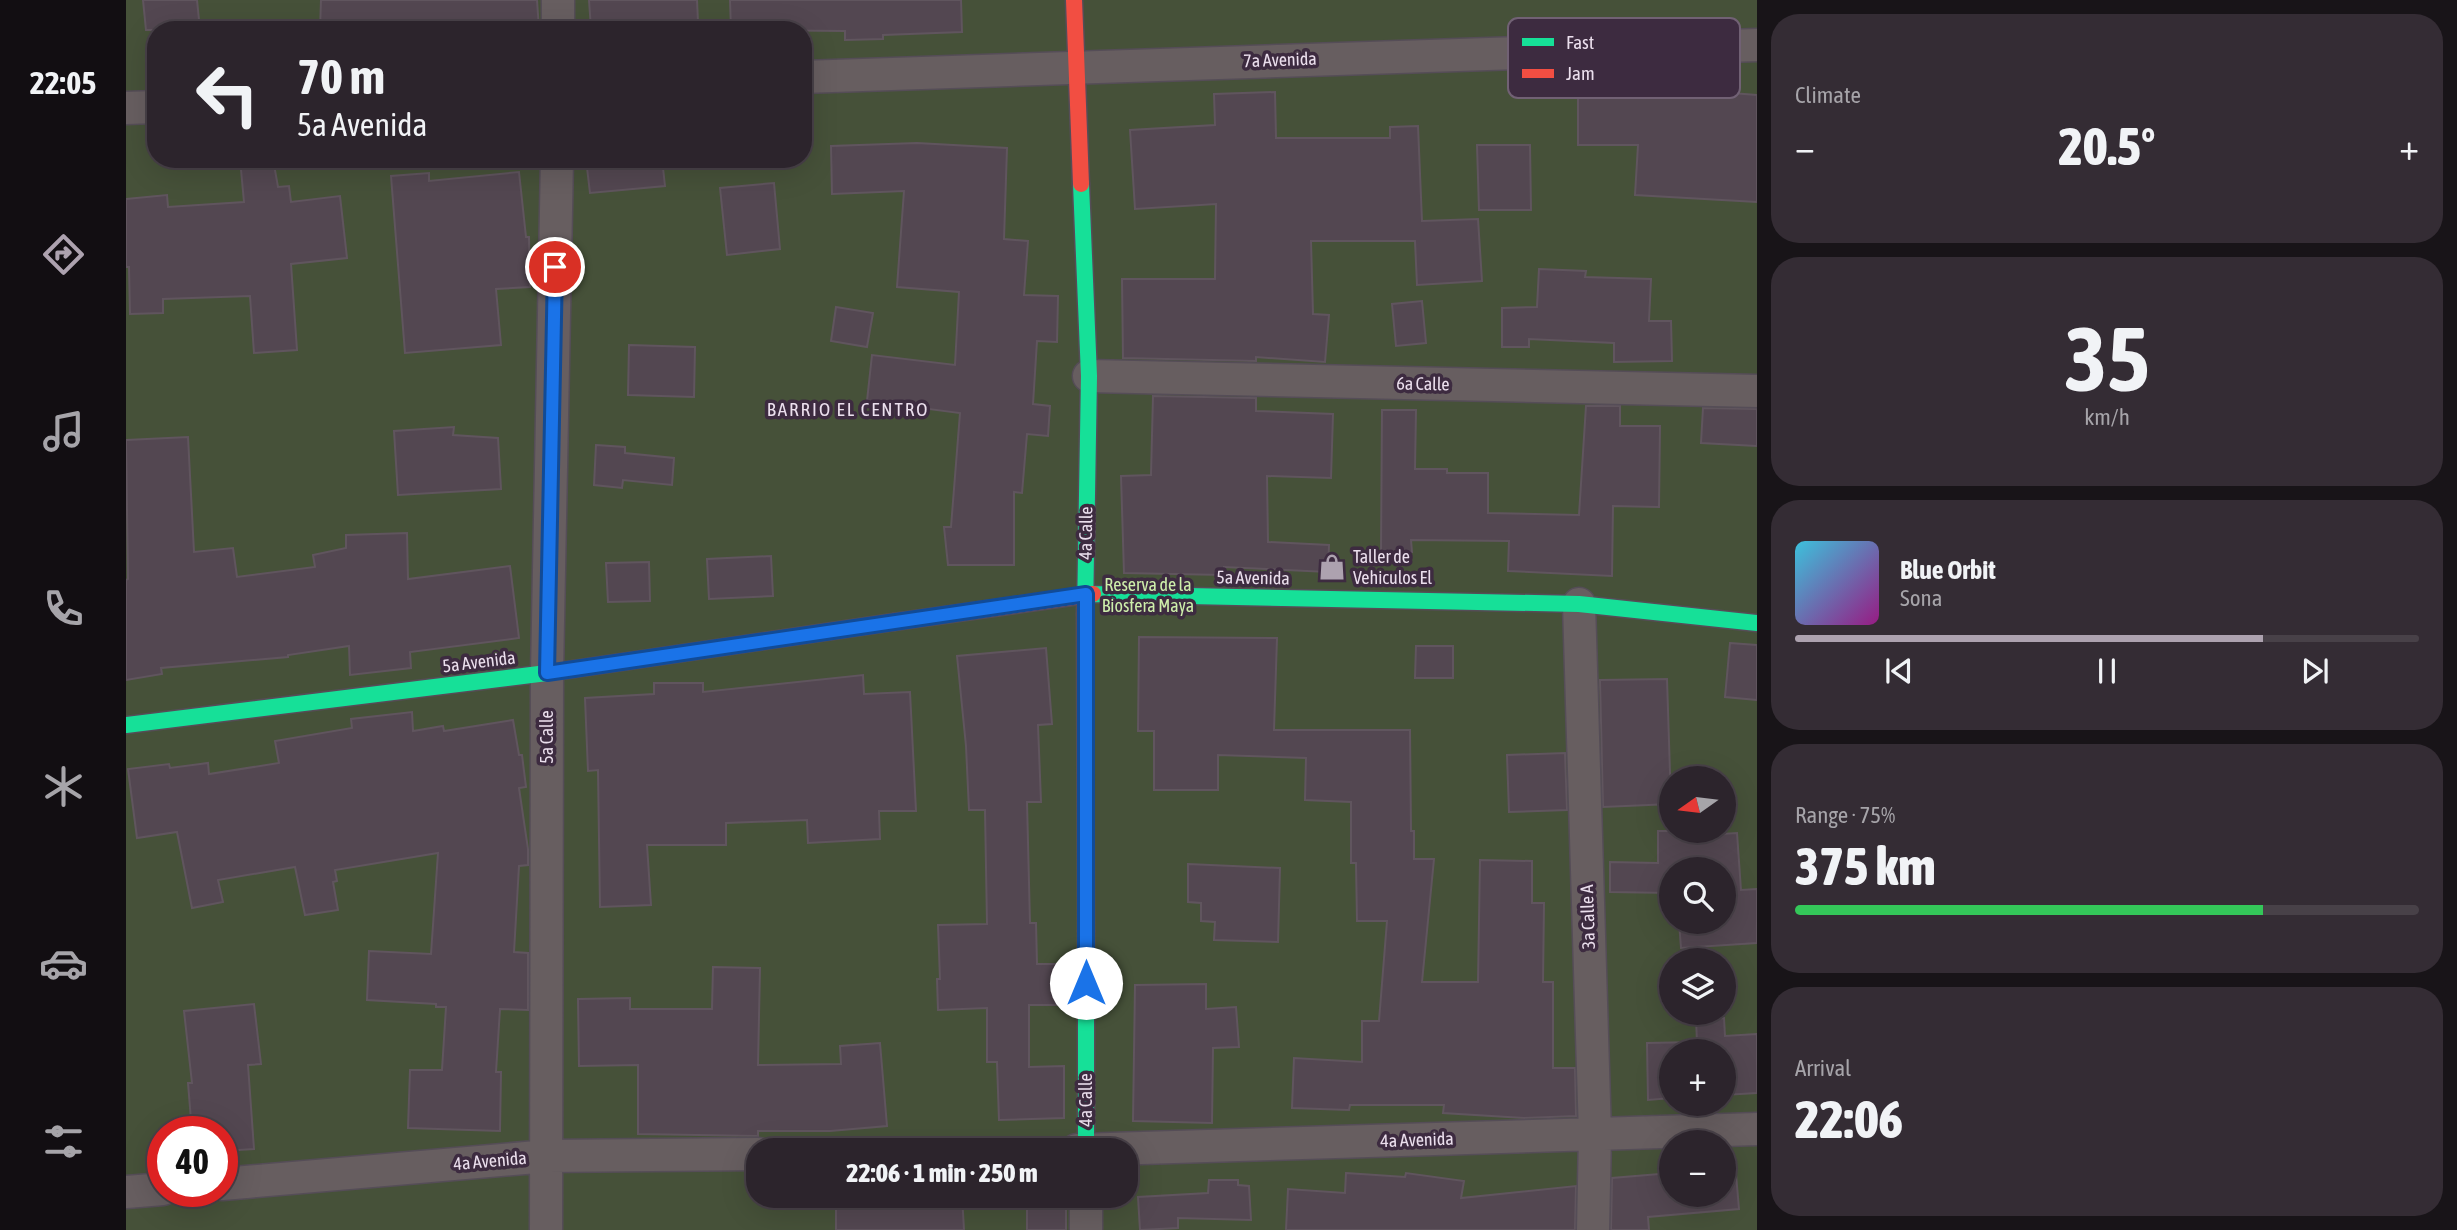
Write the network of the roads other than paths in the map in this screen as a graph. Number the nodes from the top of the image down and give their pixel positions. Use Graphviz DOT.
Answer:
graph roads {
  1 [pos="558,0"];
  2 [pos="1074,0"];
  3 [pos="558,21"];
  4 [pos="1508,53"];
  5 [pos="1075,66"];
  6 [pos="812,77"];
  7 [pos="147,107"];
  8 [pos="126,108"];
  9 [pos="557,168"];
  10 [pos="1089,376"];
  11 [pos="1757,391"];
  12 [pos="1086,594"];
  13 [pos="1579,604"];
  14 [pos="1757,623"];
  15 [pos="547,673"];
  16 [pos="126,725"];
  17 [pos="1757,1129"];
  18 [pos="1595,1135"];
  19 [pos="1086,1138"];
  20 [pos="1138,1148"];
  21 [pos="746,1154"];
  22 [pos="548,1156"];
  23 [pos="238,1183"];
  24 [pos="147,1190"];
  25 [pos="126,1192"];
  26 [pos="1086,1208"];
  27 [pos="546,1230"];
  28 [pos="1086,1230"];
  29 [pos="1593,1230"];
  1 -- 3 [label="street"];
  2 -- 5 [label="street, 4a Calle"];
  4 -- 5 [label="street, 7a Avenida"];
  5 -- 6 [label="street, 7a Avenida"];
  5 -- 10 [label="street, 4a Calle"];
  7 -- 8 [label="street"];
  9 -- 15 [label="street, 5a Calle"];
  10 -- 11 [label="street, 6a Calle"];
  10 -- 12 [label="street, 4a Calle"];
  12 -- 13 [label="street, 5a Avenida"];
  12 -- 15 [label="street, 5a Avenida"];
  12 -- 19 [label="street, 4a Calle"];
  13 -- 14 [label="street, 5a Avenida"];
  13 -- 18 [label="street, 3a Calle A"];
  15 -- 16 [label="street, 5a Avenida"];
  15 -- 22 [label="street, 5a Calle"];
  17 -- 18 [label="street, 4a Avenida"];
  18 -- 20 [label="street, 4a Avenida"];
  18 -- 29 [label="street, 3a Calle A"];
  21 -- 22 [label="street, 4a Avenida"];
  22 -- 23 [label="street, 4a Avenida"];
  22 -- 27 [label="street, 5a Calle"];
  24 -- 25 [label="street"];
  26 -- 28 [label="street"];
}
